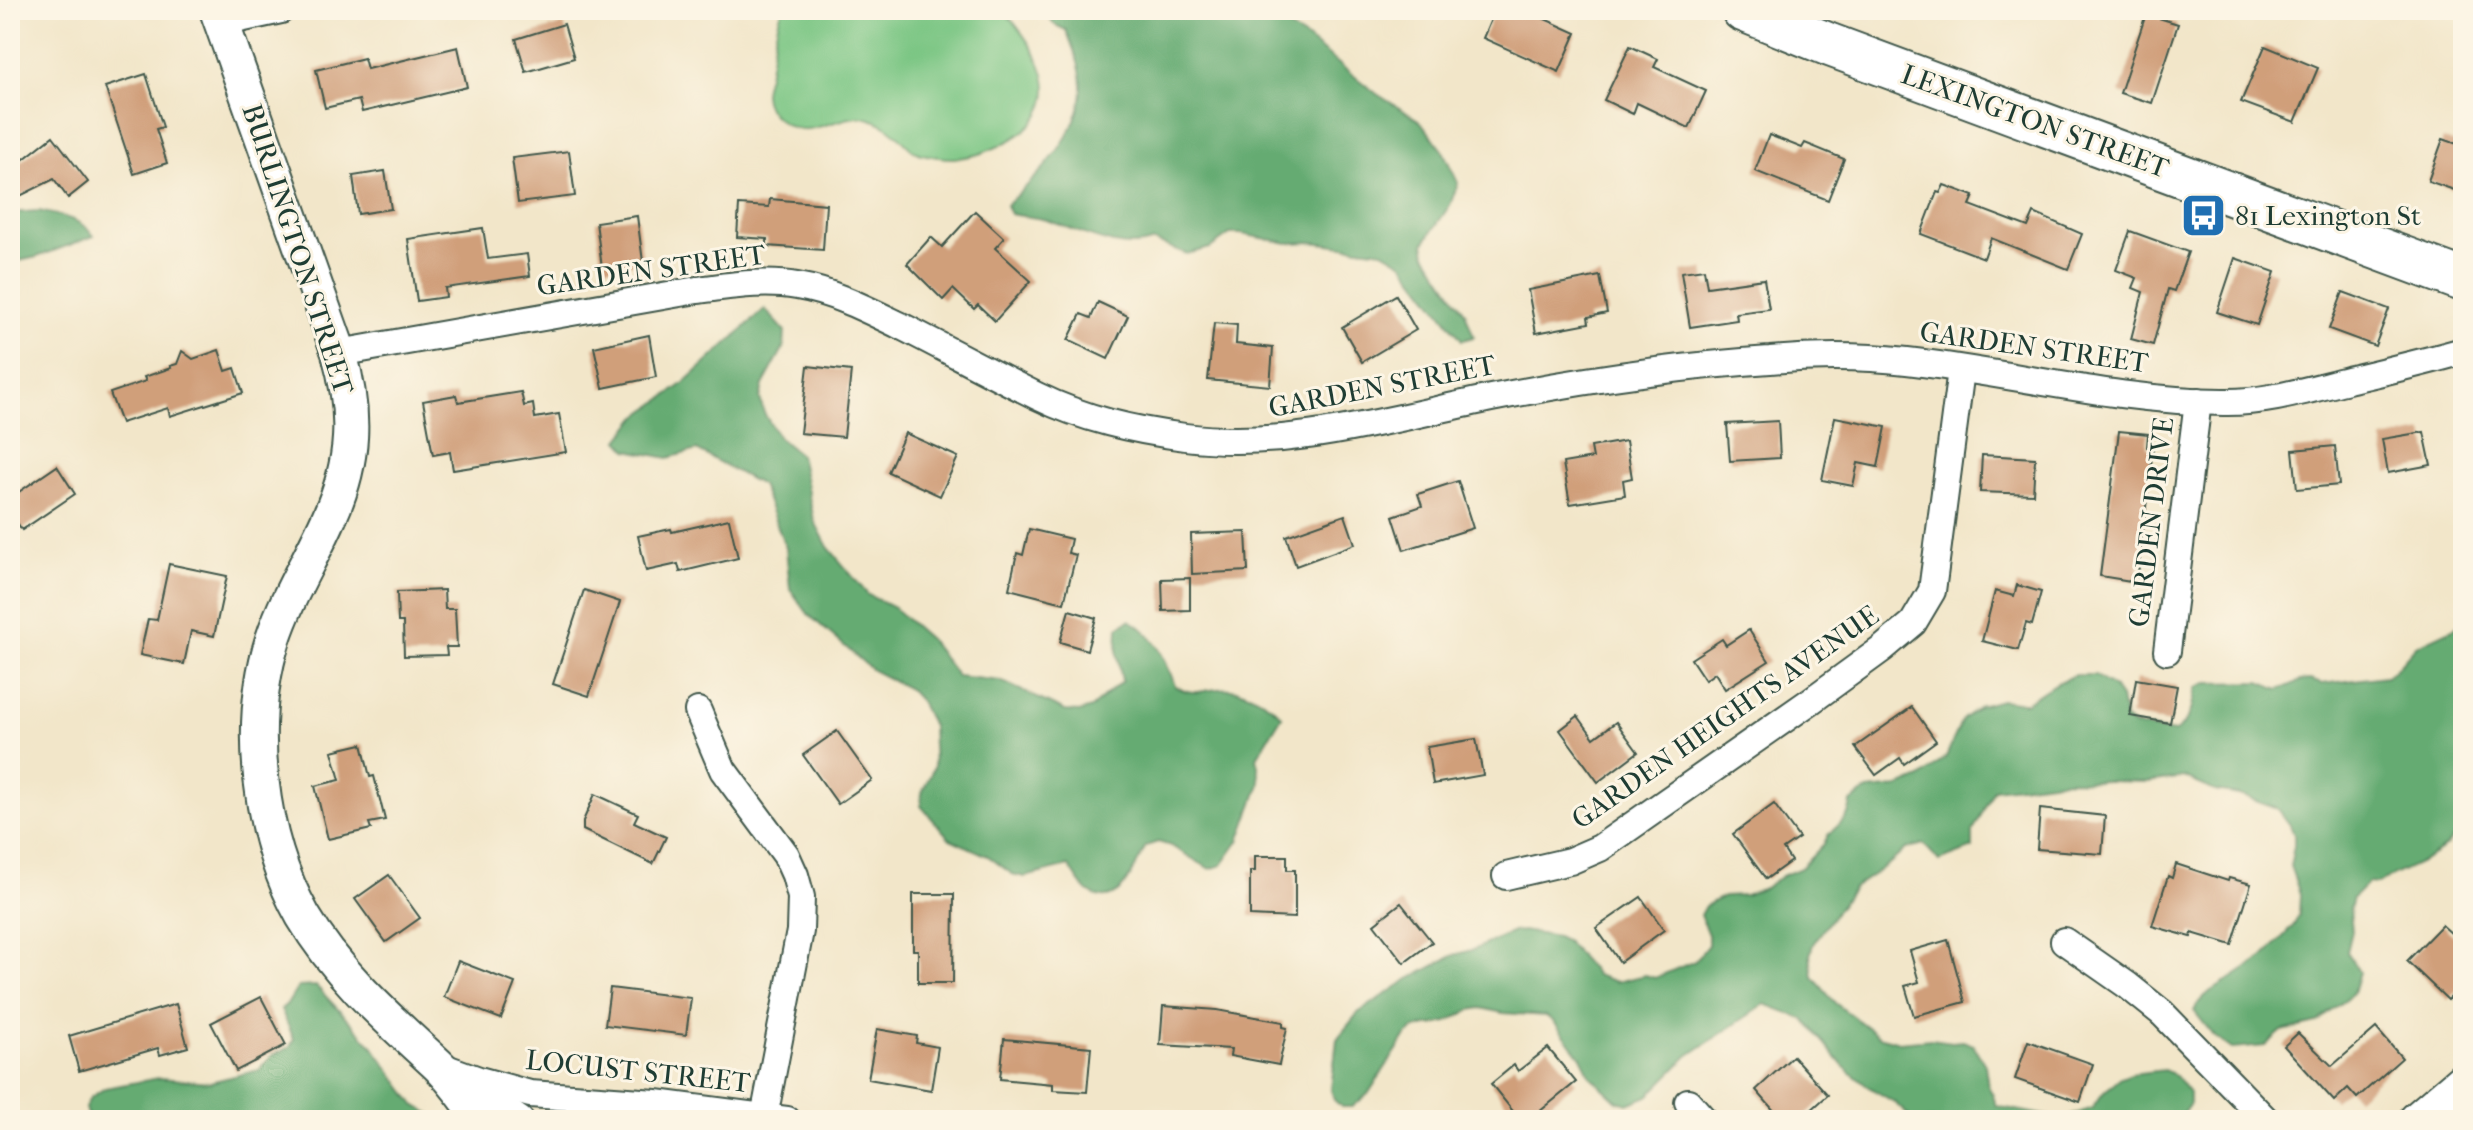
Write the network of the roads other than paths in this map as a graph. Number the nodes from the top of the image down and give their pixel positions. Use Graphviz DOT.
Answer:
graph roads {
  1 [pos="281,10"];
  2 [pos="1743,10"];
  3 [pos="219,16"];
  4 [pos="2463,280"];
  5 [pos="2463,351"];
  6 [pos="339,353"];
  7 [pos="1961,370"];
  8 [pos="2198,401"];
  9 [pos="2167,651"];
  10 [pos="698,711"];
  11 [pos="1506,876"];
  12 [pos="2064,941"];
  13 [pos="438,1065"];
  14 [pos="2463,1080"];
  15 [pos="776,1118"];
  16 [pos="483,1120"];
  17 [pos="520,1120"];
  18 [pos="2266,1120"];
  19 [pos="2416,1120"];
  1 -- 3 [label="street"];
  2 -- 4 [label="main road, LEXINGTON STREET"];
  3 -- 6 [label="street, BURLINGTON STREET"];
  5 -- 8 [label="street, GARDEN STREET"];
  6 -- 7 [label="street, GARDEN STREET"];
  6 -- 13 [label="street, BURLINGTON STREET"];
  7 -- 8 [label="street, GARDEN STREET"];
  7 -- 11 [label="street, GARDEN HEIGHTS AVENUE"];
  8 -- 9 [label="street, GARDEN DRIVE"];
  10 -- 15 [label="street"];
  12 -- 18 [label="street"];
  13 -- 15 [label="street, LOCUST STREET"];
  13 -- 16 [label="street, BURLINGTON STREET"];
  13 -- 17 [label="street"];
  14 -- 19 [label="street"];
}
